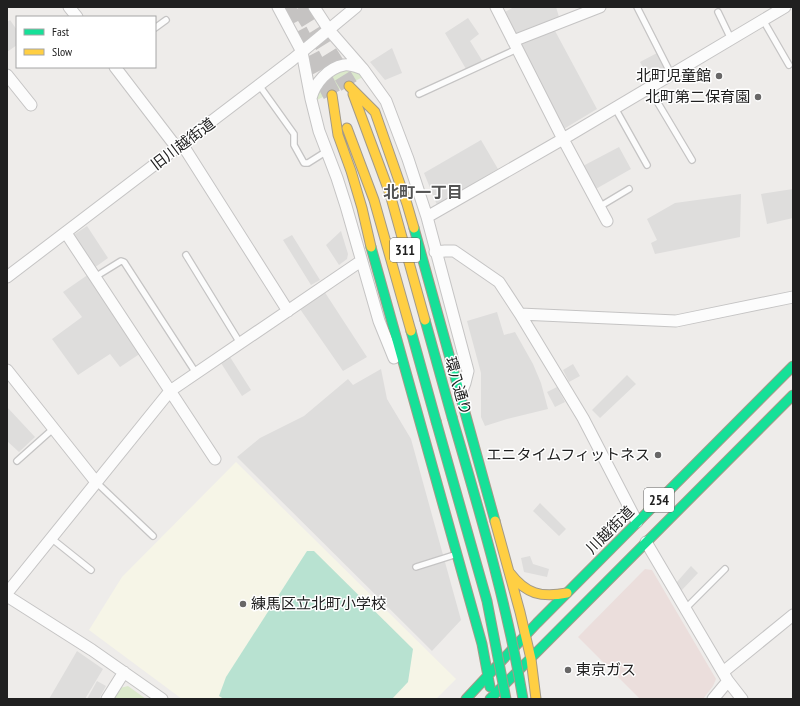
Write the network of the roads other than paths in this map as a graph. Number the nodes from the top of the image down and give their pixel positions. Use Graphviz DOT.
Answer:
graph roads {
  1 [pos="69,7"];
  2 [pos="278,7"];
  3 [pos="314,7"];
  4 [pos="356,7"];
  5 [pos="496,7"];
  6 [pos="600,7"];
  7 [pos="637,7"];
  8 [pos="785,7"];
  9 [pos="718,12"];
  10 [pos="76,16"];
  11 [pos="166,20"];
  12 [pos="763,20"];
  13 [pos="156,27"];
  14 [pos="329,30"];
  15 [pos="731,39"];
  16 [pos="515,45"];
  17 [pos="302,52"];
  18 [pos="789,65"];
  19 [pos="116,68"];
  20 [pos="363,69"];
  21 [pos="671,74"];
  22 [pos="7,75"];
  23 [pos="259,86"];
  24 [pos="649,88"];
  25 [pos="419,94"];
  26 [pos="311,99"];
  27 [pos="30,105"];
  28 [pos="615,108"];
  29 [pos="563,139"];
  30 [pos="180,146"];
  31 [pos="327,151"];
  32 [pos="692,160"];
  33 [pos="647,165"];
  34 [pos="629,189"];
  35 [pos="599,207"];
  36 [pos="427,217"];
  37 [pos="607,221"];
  38 [pos="66,232"];
  39 [pos="435,252"];
  40 [pos="186,255"];
  41 [pos="361,261"];
  42 [pos="8,275"];
  43 [pos="95,277"];
  44 [pos="793,297"];
  45 [pos="288,311"];
  46 [pos="520,314"];
  47 [pos="240,343"];
  48 [pos="793,366"];
  49 [pos="7,370"];
  50 [pos="196,373"];
  51 [pos="170,391"];
  52 [pos="461,394"];
  53 [pos="793,395"];
  54 [pos="420,420"];
  55 [pos="54,428"];
  56 [pos="215,459"];
  57 [pos="17,461"];
  58 [pos="96,482"];
  59 [pos="637,522"];
  60 [pos="153,536"];
  61 [pos="51,538"];
  62 [pos="502,542"];
  63 [pos="646,542"];
  64 [pos="457,554"];
  65 [pos="416,567"];
  66 [pos="725,569"];
  67 [pos="91,570"];
  68 [pos="510,573"];
  69 [pos="567,593"];
  70 [pos="7,594"];
  71 [pos="685,609"];
  72 [pos="793,615"];
  73 [pos="526,636"];
  74 [pos="530,659"];
  75 [pos="124,672"];
  76 [pos="488,676"];
  77 [pos="725,677"];
  78 [pos="492,698"];
  79 [pos="107,699"];
  80 [pos="162,699"];
  81 [pos="466,699"];
  82 [pos="506,699"];
  83 [pos="523,699"];
  84 [pos="536,699"];
  85 [pos="713,699"];
  86 [pos="742,699"];
  1 -- 10 [label="street"];
  2 -- 17 [label="street"];
  3 -- 14 [label="street"];
  4 -- 14 [label="street, 旧川越街道"];
  5 -- 16 [label="street"];
  6 -- 16 [label="street"];
  7 -- 21 [label="lane"];
  8 -- 12 [label="street"];
  9 -- 15 [label="lane"];
  11 -- 13 [label="lane"];
  12 -- 15 [label="street"];
  12 -- 18 [label="lane"];
  14 -- 17 [label="street, 旧川越街道"];
  14 -- 20 [label="street"];
  15 -- 21 [label="street"];
  16 -- 25 [label="lane"];
  16 -- 29 [label="street"];
  17 -- 23 [label="street, 旧川越街道"];
  17 -- 26 [label="street"];
  19 -- 30 [label="street"];
  20 -- 26 [label="street"];
  20 -- 36 [label="street"];
  21 -- 24 [label="street"];
  22 -- 27 [label="street"];
  23 -- 30 [label="street, 旧川越街道"];
  23 -- 31 [label="lane"];
  24 -- 28 [label="street"];
  24 -- 32 [label="lane"];
  26 -- 31 [label="street"];
  28 -- 29 [label="street"];
  28 -- 33 [label="lane"];
  29 -- 35 [label="street"];
  29 -- 36 [label="street"];
  30 -- 38 [label="street, 旧川越街道"];
  30 -- 45 [label="street"];
  31 -- 41 [label="street"];
  34 -- 35 [label="lane"];
  35 -- 37 [label="street"];
  36 -- 39 [label="street"];
  38 -- 42 [label="street, 旧川越街道"];
  38 -- 43 [label="street"];
  39 -- 46 [label="street"];
  39 -- 52 [label="street"];
  40 -- 47 [label="lane"];
  41 -- 45 [label="street"];
  41 -- 54 [label="street"];
  43 -- 50 [label="lane"];
  43 -- 51 [label="street"];
  44 -- 46 [label="street"];
  45 -- 47 [label="street"];
  46 -- 59 [label="street"];
  47 -- 50 [label="street"];
  48 -- 59 [label="main road, 川越街道 / 254"];
  49 -- 55 [label="street"];
  50 -- 51 [label="street"];
  51 -- 56 [label="street"];
  51 -- 58 [label="street"];
  52 -- 62 [label="main road"];
  52 -- 83 [label="main road, 環八通り / 311, bridge"];
  53 -- 63 [label="main road, 254"];
  54 -- 64 [label="main road"];
  54 -- 82 [label="main road, 環八通り / 311, bridge"];
  55 -- 57 [label="lane"];
  55 -- 58 [label="street"];
  58 -- 60 [label="lane"];
  58 -- 61 [label="street"];
  59 -- 69 [label="main road, 川越街道 / 254"];
  61 -- 67 [label="lane"];
  61 -- 70 [label="street"];
  62 -- 64 [label="main road"];
  62 -- 68 [label="main road"];
  63 -- 71 [label="street"];
  63 -- 74 [label="main road, 254"];
  64 -- 65 [label="lane"];
  64 -- 76 [label="main road"];
  66 -- 71 [label="lane"];
  68 -- 69 [label="main road"];
  68 -- 73 [label="main road"];
  69 -- 73 [label="main road, 川越街道 / 254"];
  70 -- 75 [label="street"];
  71 -- 77 [label="street"];
  72 -- 77 [label="street"];
  73 -- 74 [label="main road"];
  73 -- 76 [label="main road, 川越街道 / 254"];
  74 -- 78 [label="main road, 254"];
  74 -- 84 [label="main road"];
  75 -- 79 [label="street"];
  75 -- 80 [label="street"];
  76 -- 78 [label="main road"];
  76 -- 81 [label="main road, 川越街道 / 254"];
  77 -- 85 [label="street"];
  77 -- 86 [label="street"];
}
